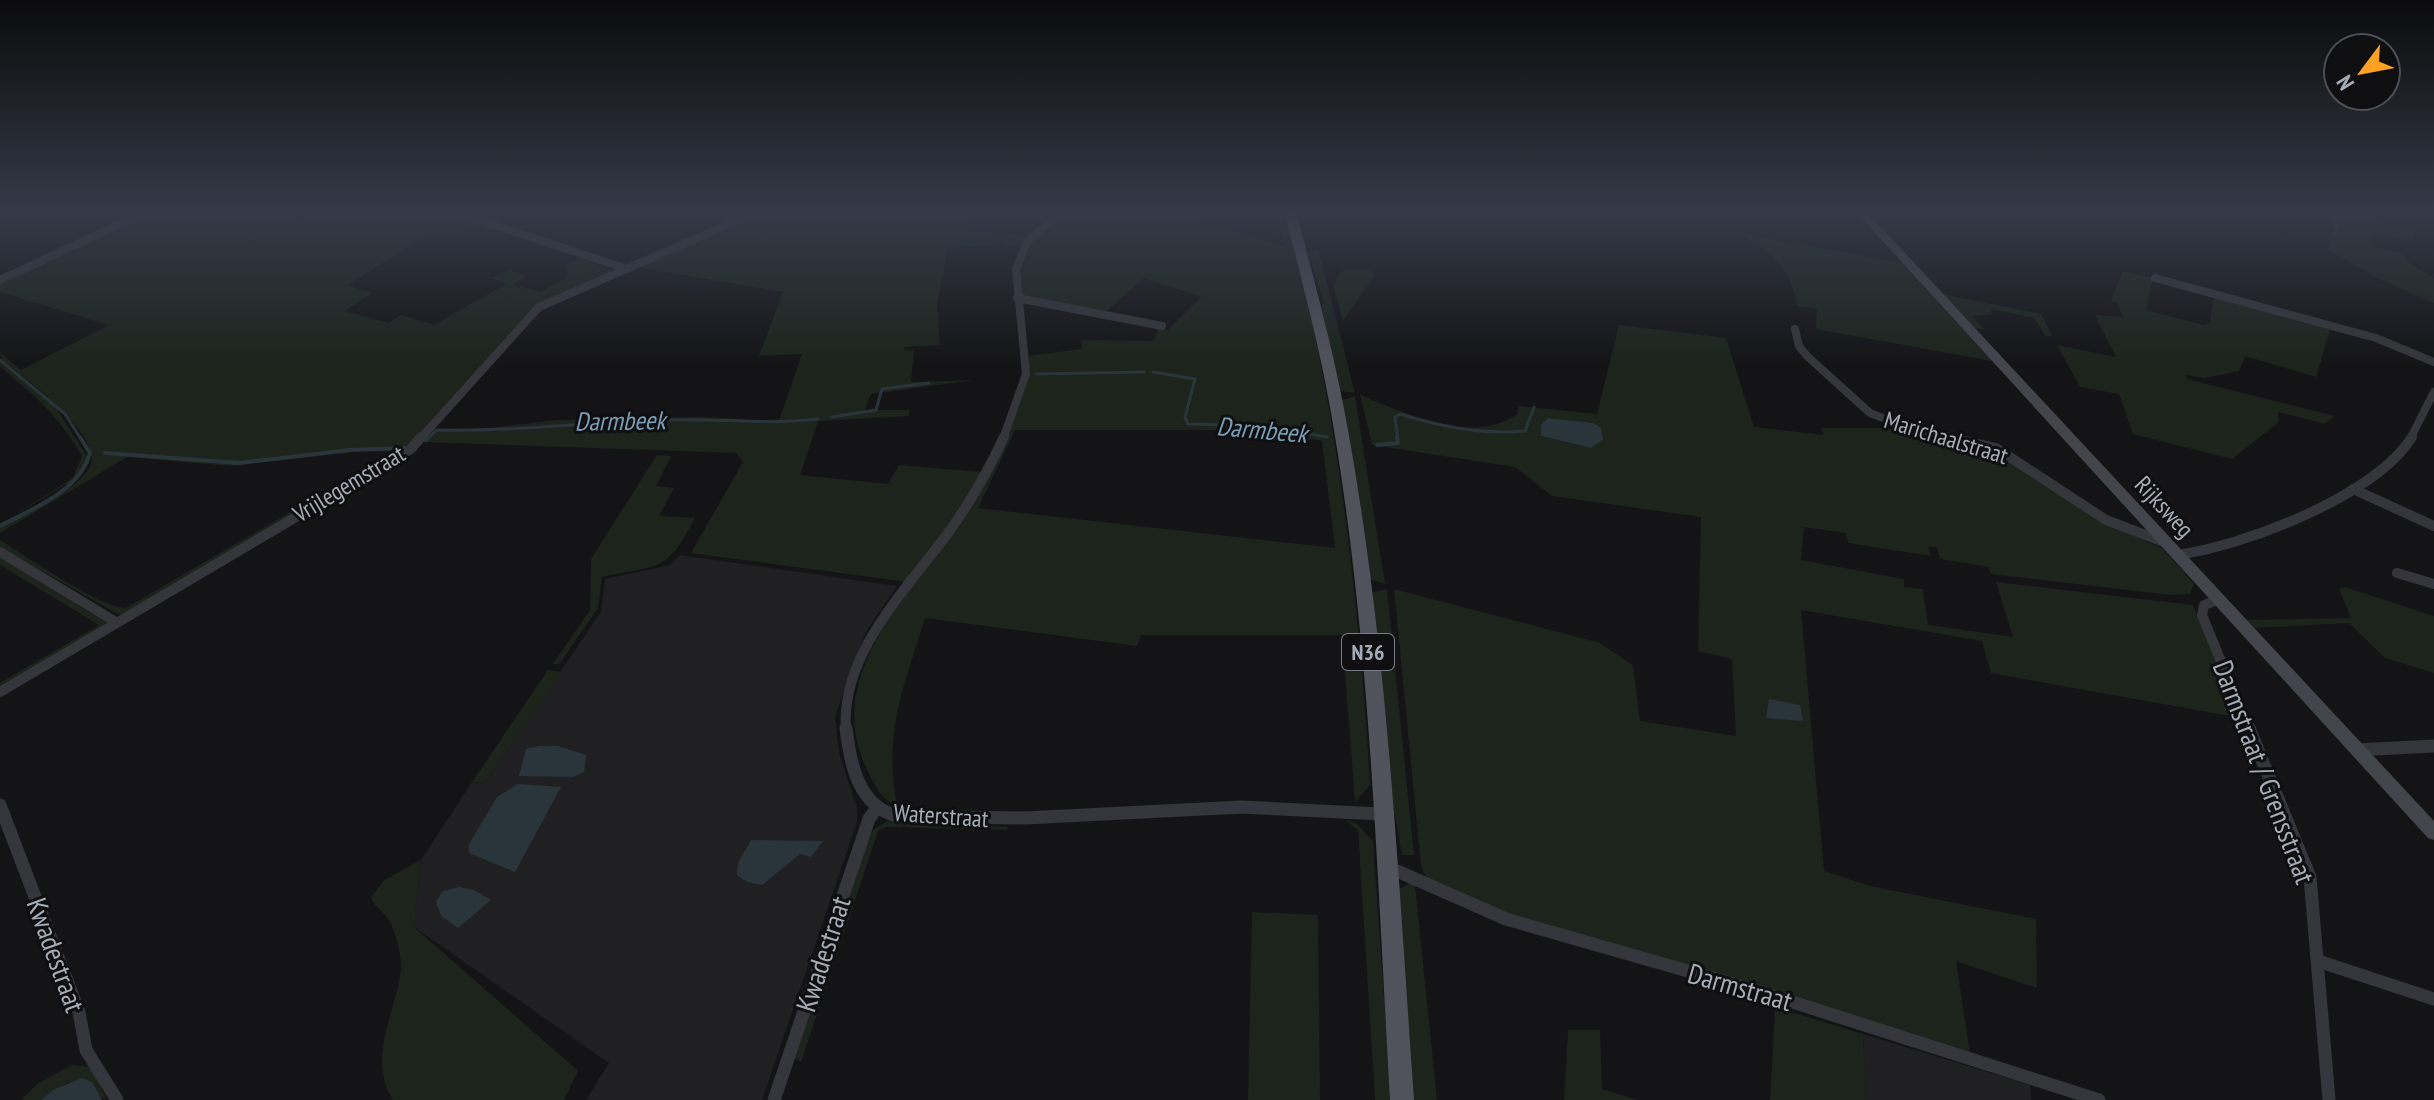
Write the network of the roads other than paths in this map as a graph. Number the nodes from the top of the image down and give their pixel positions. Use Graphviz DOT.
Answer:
graph roads {
  1 [pos="38,262"];
  2 [pos="607,262"];
  3 [pos="642,262"];
  4 [pos="1016,262"];
  5 [pos="1304,262"];
  6 [pos="1907,262"];
  7 [pos="627,269"];
  8 [pos="2155,278"];
  9 [pos="0,280"];
  10 [pos="1017,298"];
  11 [pos="1162,326"];
  12 [pos="1795,329"];
  13 [pos="2434,362"];
  14 [pos="2434,392"];
  15 [pos="2353,489"];
  16 [pos="2434,526"];
  17 [pos="2164,542"];
  18 [pos="0,552"];
  19 [pos="2177,555"];
  20 [pos="2397,573"];
  21 [pos="2434,584"];
  22 [pos="2218,600"];
  23 [pos="116,622"];
  24 [pos="0,692"];
  25 [pos="2434,746"];
  26 [pos="2356,750"];
  27 [pos="0,805"];
  28 [pos="876,809"];
  29 [pos="1381,814"];
  30 [pos="2434,833"];
  31 [pos="1385,867"];
  32 [pos="2318,961"];
  33 [pos="2434,999"];
  34 [pos="117,1100"];
  35 [pos="774,1100"];
  36 [pos="1402,1100"];
  37 [pos="2099,1100"];
  38 [pos="2329,1100"];
  1 -- 9 [label="street"];
  2 -- 7 [label="street"];
  3 -- 7 [label="street, Vrijlegemstraat"];
  4 -- 10 [label="street, Waterstraat"];
  5 -- 29 [label="main road, N36"];
  6 -- 17 [label="main road, Rijksweg"];
  7 -- 23 [label="street, Vrijlegemstraat"];
  8 -- 13 [label="street"];
  10 -- 11 [label="street"];
  10 -- 28 [label="street, Waterstraat"];
  12 -- 17 [label="street, Marichaalstraat"];
  14 -- 15 [label="street"];
  15 -- 16 [label="street"];
  15 -- 19 [label="street"];
  17 -- 19 [label="main road, Rijksweg"];
  18 -- 23 [label="street"];
  19 -- 22 [label="main road, Rijksweg"];
  20 -- 21 [label="street"];
  22 -- 26 [label="main road, Rijksweg"];
  22 -- 32 [label="street, Darmstraat / Grensstraat"];
  23 -- 24 [label="street, Vrijlegemstraat"];
  25 -- 26 [label="street"];
  26 -- 30 [label="main road, Rijksweg"];
  27 -- 34 [label="street, Kwadestraat"];
  28 -- 29 [label="street, Waterstraat"];
  28 -- 35 [label="street, Kwadestraat"];
  29 -- 31 [label="main road, N36"];
  31 -- 36 [label="main road, N36"];
  31 -- 37 [label="street, Darmstraat"];
  32 -- 33 [label="street"];
  32 -- 38 [label="street, Darmstraat / Grensstraat"];
}
